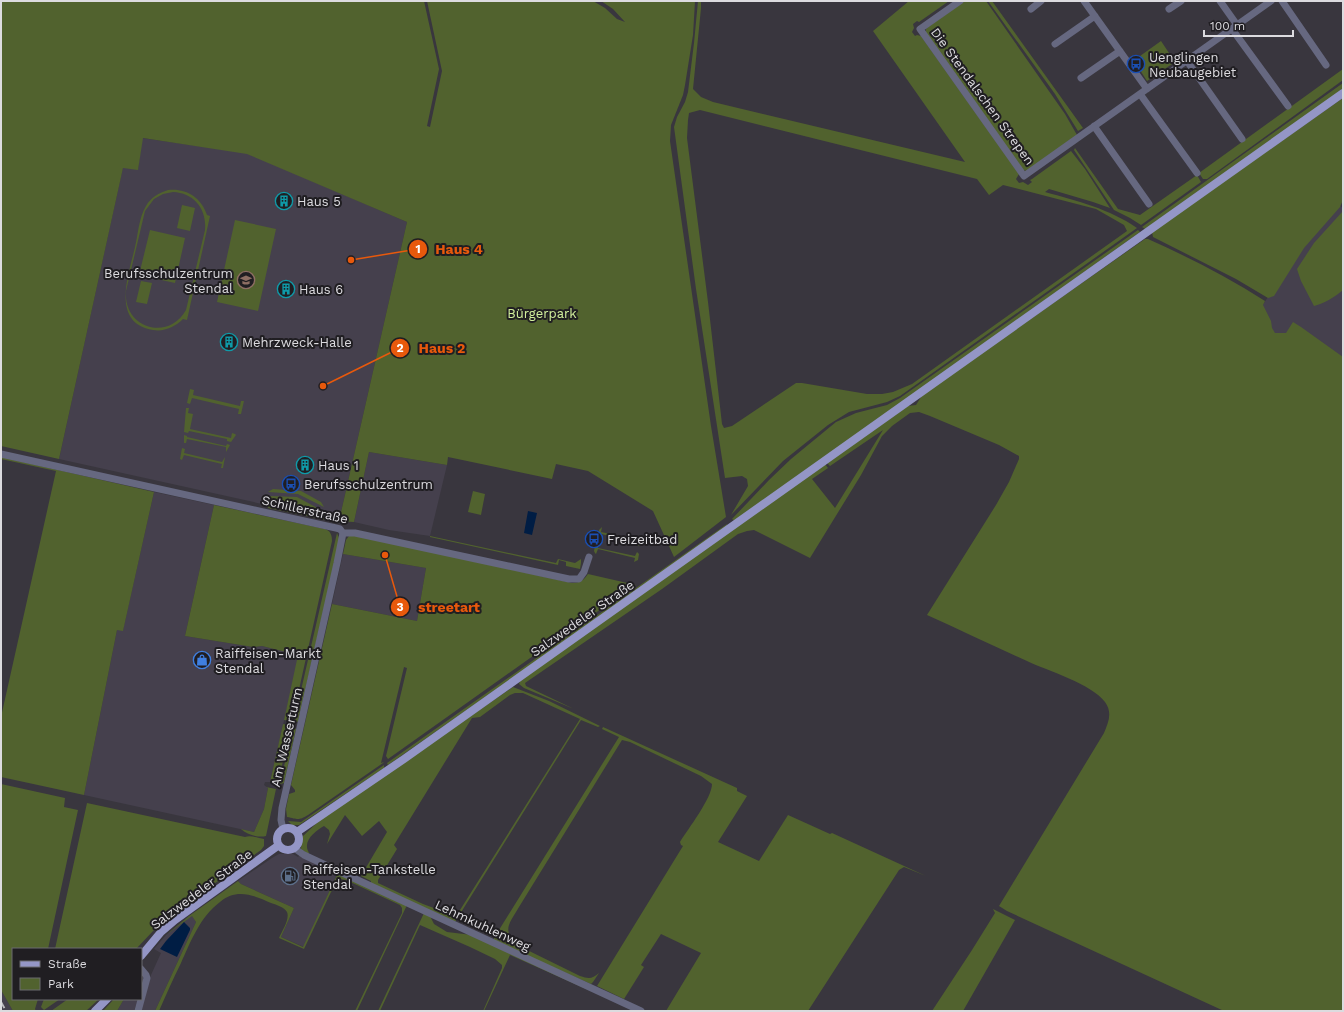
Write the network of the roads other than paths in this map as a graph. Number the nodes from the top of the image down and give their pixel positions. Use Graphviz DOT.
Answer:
graph roads {
  1 [pos="960,1"];
  2 [pos="1041,1"];
  3 [pos="1084,1"];
  4 [pos="1181,1"];
  5 [pos="1220,1"];
  6 [pos="1271,1"];
  7 [pos="1282,1"];
  8 [pos="1031,8"];
  9 [pos="1169,9"];
  10 [pos="1095,16"];
  11 [pos="1235,27"];
  12 [pos="1055,44"];
  13 [pos="1120,51"];
  14 [pos="1186,61"];
  15 [pos="1326,65"];
  16 [pos="1081,78"];
  17 [pos="1147,89"];
  18 [pos="1343,93"];
  19 [pos="1140,94"];
  20 [pos="1288,106"];
  21 [pos="1094,126"];
  22 [pos="1242,139"];
  23 [pos="1197,172"];
  24 [pos="1149,204"];
  25 [pos="1,454"];
  26 [pos="343,533"];
  27 [pos="589,557"];
  28 [pos="283,829"];
  29 [pos="297,832"];
  30 [pos="279,845"];
  31 [pos="294,848"];
  32 [pos="142,955"];
  33 [pos="142,970"];
  34 [pos="142,994"];
  35 [pos="106,1000"];
  36 [pos="141,1000"];
  37 [pos="95,1011"];
  38 [pos="138,1011"];
  39 [pos="641,1011"];
  1 -- 21 [label="street, Die Stendalschen Strepen"];
  2 -- 8 [label="street"];
  3 -- 10 [label="street"];
  4 -- 9 [label="street"];
  5 -- 11 [label="street"];
  6 -- 11 [label="street"];
  7 -- 15 [label="street"];
  10 -- 12 [label="street"];
  10 -- 13 [label="street"];
  11 -- 14 [label="street"];
  11 -- 20 [label="street"];
  13 -- 16 [label="street"];
  13 -- 17 [label="street"];
  14 -- 17 [label="street"];
  14 -- 22 [label="street"];
  17 -- 19 [label="street"];
  18 -- 29 [label="main road, Salzwedeler Straße"];
  19 -- 21 [label="street"];
  19 -- 23 [label="street"];
  21 -- 24 [label="street"];
  25 -- 26 [label="street, Schillerstraße"];
  26 -- 27 [label="street, Schillerstraße"];
  26 -- 28 [label="street, Am Wasserturm"];
  28 -- 29 [label="main road"];
  28 -- 30 [label="main road"];
  29 -- 31 [label="main road"];
  30 -- 31 [label="main road"];
  30 -- 32 [label="main road, Salzwedeler Straße"];
  31 -- 39 [label="street, Lehmkuhlenweg"];
  33 -- 34 [label="street"];
  35 -- 37 [label="main road"];
  36 -- 38 [label="street"];
}
